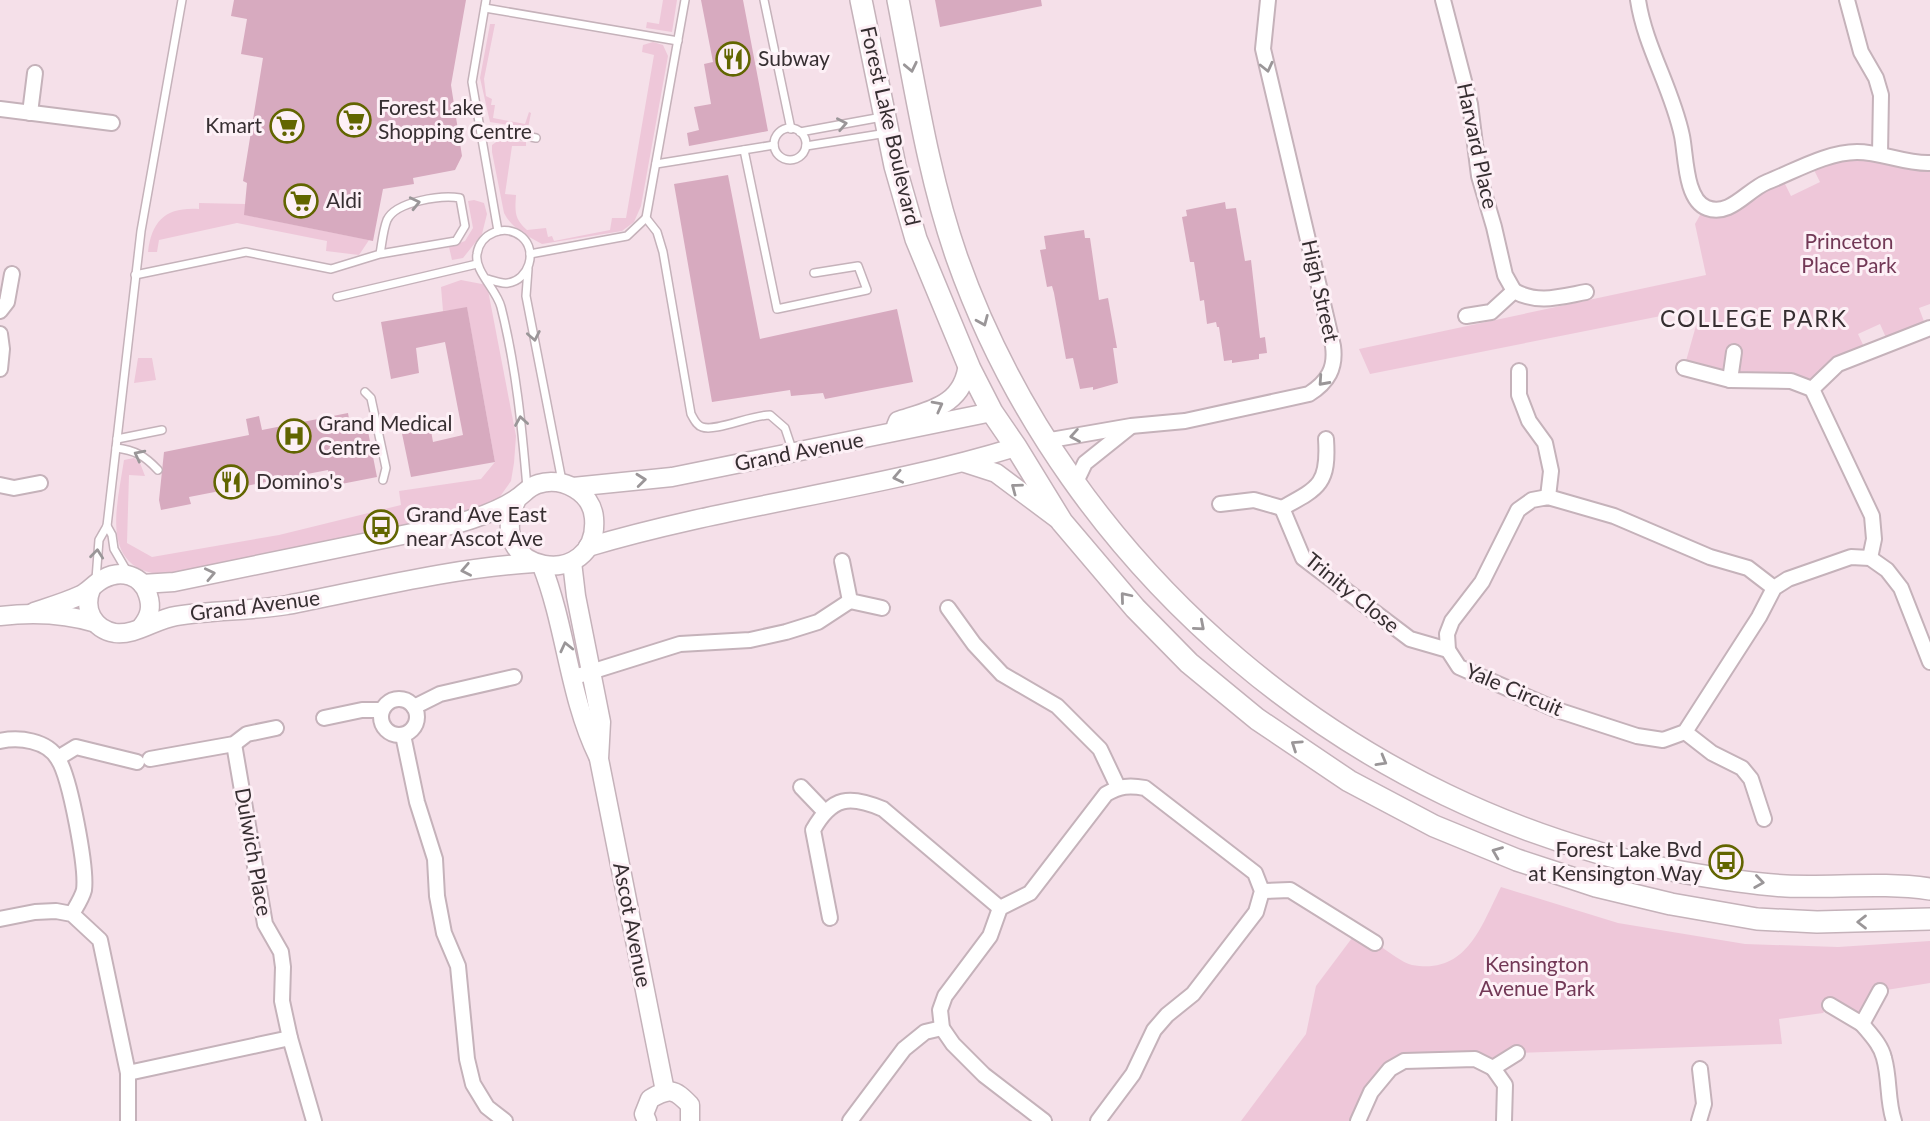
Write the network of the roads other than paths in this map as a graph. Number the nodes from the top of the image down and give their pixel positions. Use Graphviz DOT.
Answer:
graph roads {
  1 [pos="182,0"];
  2 [pos="685,0"];
  3 [pos="764,0"];
  4 [pos="862,0"];
  5 [pos="898,0"];
  6 [pos="1268,0"];
  7 [pos="1443,0"];
  8 [pos="1637,0"];
  9 [pos="1847,0"];
  10 [pos="486,4"];
  11 [pos="678,41"];
  12 [pos="35,73"];
  13 [pos="0,109"];
  14 [pos="30,113"];
  15 [pos="112,124"];
  16 [pos="886,125"];
  17 [pos="791,129"];
  18 [pos="800,132"];
  19 [pos="481,133"];
  20 [pos="536,138"];
  21 [pos="774,145"];
  22 [pos="806,146"];
  23 [pos="744,150"];
  24 [pos="1880,154"];
  25 [pos="1930,163"];
  26 [pos="656,164"];
  27 [pos="646,218"];
  28 [pos="498,231"];
  29 [pos="380,254"];
  30 [pos="530,254"];
  31 [pos="477,264"];
  32 [pos="528,268"];
  33 [pos="814,273"];
  34 [pos="12,274"];
  35 [pos="135,275"];
  36 [pos="488,279"];
  37 [pos="1514,291"];
  38 [pos="1586,292"];
  39 [pos="337,297"];
  40 [pos="0,311"];
  41 [pos="1466,316"];
  42 [pos="1930,328"];
  43 [pos="0,334"];
  44 [pos="1734,352"];
  45 [pos="968,363"];
  46 [pos="1684,368"];
  47 [pos="0,369"];
  48 [pos="1519,371"];
  49 [pos="1730,380"];
  50 [pos="1812,389"];
  51 [pos="365,392"];
  52 [pos="1023,405"];
  53 [pos="992,412"];
  54 [pos="1131,426"];
  55 [pos="162,430"];
  56 [pos="894,432"];
  57 [pos="117,439"];
  58 [pos="1326,439"];
  59 [pos="1045,441"];
  60 [pos="1016,447"];
  61 [pos="116,448"];
  62 [pos="793,453"];
  63 [pos="965,463"];
  64 [pos="158,470"];
  65 [pos="383,480"];
  66 [pos="1076,482"];
  67 [pos="40,483"];
  68 [pos="0,485"];
  69 [pos="567,485"];
  70 [pos="522,494"];
  71 [pos="1548,497"];
  72 [pos="1220,504"];
  73 [pos="1283,508"];
  74 [pos="1062,522"];
  75 [pos="107,526"];
  76 [pos="588,547"];
  77 [pos="1870,558"];
  78 [pos="842,561"];
  79 [pos="572,562"];
  80 [pos="538,564"];
  81 [pos="136,580"];
  82 [pos="94,586"];
  83 [pos="1774,588"];
  84 [pos="850,601"];
  85 [pos="882,608"];
  86 [pos="948,608"];
  87 [pos="34,612"];
  88 [pos="0,616"];
  89 [pos="96,623"];
  90 [pos="142,626"];
  91 [pos="1448,650"];
  92 [pos="1930,662"];
  93 [pos="591,672"];
  94 [pos="514,677"];
  95 [pos="573,678"];
  96 [pos="414,707"];
  97 [pos="382,710"];
  98 [pos="324,718"];
  99 [pos="276,727"];
  100 [pos="1685,732"];
  101 [pos="403,734"];
  102 [pos="0,741"];
  103 [pos="234,744"];
  104 [pos="58,758"];
  105 [pos="599,759"];
  106 [pos="801,787"];
  107 [pos="1118,787"];
  108 [pos="824,811"];
  109 [pos="1764,818"];
  110 [pos="1930,889"];
  111 [pos="1262,891"];
  112 [pos="1000,908"];
  113 [pos="72,914"];
  114 [pos="830,918"];
  115 [pos="0,919"];
  116 [pos="1930,919"];
  117 [pos="1375,943"];
  118 [pos="1880,990"];
  119 [pos="1830,1004"];
  120 [pos="1863,1024"];
  121 [pos="942,1028"];
  122 [pos="290,1038"];
  123 [pos="1517,1053"];
  124 [pos="1493,1068"];
  125 [pos="1700,1069"];
  126 [pos="128,1073"];
  127 [pos="665,1091"];
  128 [pos="128,1121"];
  129 [pos="314,1121"];
  130 [pos="505,1121"];
  131 [pos="647,1121"];
  132 [pos="692,1121"];
  133 [pos="850,1121"];
  134 [pos="1044,1121"];
  135 [pos="1098,1121"];
  136 [pos="1358,1121"];
  137 [pos="1504,1121"];
  138 [pos="1699,1121"];
  139 [pos="1894,1121"];
  1 -- 35 [label="lane"];
  2 -- 11 [label="lane"];
  3 -- 17 [label="lane"];
  4 -- 16 [label="main road, Forest Lake Boulevard"];
  5 -- 52 [label="main road, Forest Lake Boulevard, one-way"];
  6 -- 54 [label="street, High Street, one-way"];
  7 -- 37 [label="street, Harvard Place"];
  8 -- 24 [label="street"];
  9 -- 24 [label="street"];
  10 -- 11 [label="lane"];
  10 -- 19 [label="lane"];
  11 -- 26 [label="lane"];
  12 -- 14 [label="street"];
  13 -- 14 [label="street"];
  14 -- 15 [label="street"];
  18 -- 16 [label="lane, one-way"];
  16 -- 22 [label="lane"];
  16 -- 45 [label="main road, Forest Lake Boulevard"];
  17 -- 18 [label="lane"];
  17 -- 21 [label="lane"];
  18 -- 22 [label="lane"];
  19 -- 20 [label="lane"];
  19 -- 28 [label="lane"];
  21 -- 22 [label="lane"];
  21 -- 23 [label="lane"];
  23 -- 26 [label="lane"];
  23 -- 33 [label="lane"];
  24 -- 25 [label="street"];
  26 -- 27 [label="lane"];
  27 -- 30 [label="lane"];
  27 -- 62 [label="lane"];
  28 -- 30 [label="lane"];
  28 -- 31 [label="lane"];
  29 -- 29 [label="lane, one-way"];
  29 -- 35 [label="lane"];
  30 -- 32 [label="lane"];
  31 -- 36 [label="lane"];
  31 -- 39 [label="lane"];
  32 -- 36 [label="lane"];
  32 -- 69 [label="lane, one-way"];
  34 -- 40 [label="street"];
  35 -- 57 [label="lane"];
  70 -- 36 [label="lane, one-way"];
  37 -- 38 [label="street"];
  37 -- 41 [label="street"];
  42 -- 50 [label="street"];
  43 -- 47 [label="street"];
  44 -- 49 [label="street"];
  45 -- 53 [label="main road, Forest Lake Boulevard"];
  56 -- 45 [label="street, one-way"];
  46 -- 49 [label="street"];
  48 -- 71 [label="street"];
  49 -- 50 [label="street"];
  50 -- 77 [label="street"];
  51 -- 65 [label="lane"];
  52 -- 53 [label="main road, Grand Avenue"];
  52 -- 59 [label="main road, Forest Lake Boulevard"];
  53 -- 56 [label="street, Grand Avenue"];
  53 -- 60 [label="main road, Forest Lake Boulevard"];
  54 -- 59 [label="street, High Street, one-way"];
  54 -- 66 [label="street"];
  55 -- 57 [label="lane"];
  56 -- 62 [label="street, Grand Avenue"];
  57 -- 61 [label="lane"];
  58 -- 73 [label="street"];
  59 -- 60 [label="main road, Grand Avenue"];
  59 -- 66 [label="main road, Forest Lake Boulevard"];
  60 -- 63 [label="street, Grand Avenue"];
  60 -- 74 [label="main road, Forest Lake Boulevard"];
  64 -- 61 [label="lane, one-way"];
  61 -- 75 [label="lane"];
  69 -- 62 [label="street, Grand Avenue, one-way"];
  74 -- 63 [label="street, one-way"];
  63 -- 76 [label="street, Grand Avenue, one-way"];
  66 -- 110 [label="main road, Forest Lake Boulevard, one-way"];
  67 -- 68 [label="street"];
  69 -- 70 [label="street, Grand Avenue"];
  69 -- 76 [label="street"];
  70 -- 80 [label="street"];
  81 -- 70 [label="street, Grand Avenue, one-way"];
  71 -- 83 [label="street"];
  71 -- 91 [label="street, Yale Circuit"];
  72 -- 73 [label="street"];
  73 -- 91 [label="street, Trinity Close"];
  116 -- 74 [label="main road, Forest Lake Boulevard, one-way"];
  75 -- 81 [label="lane"];
  82 -- 75 [label="lane, one-way"];
  76 -- 79 [label="street, Grand Avenue"];
  77 -- 83 [label="street"];
  77 -- 92 [label="street"];
  78 -- 84 [label="street"];
  79 -- 80 [label="street, Grand Avenue"];
  79 -- 93 [label="street, Ascot Avenue"];
  80 -- 90 [label="street, Grand Avenue, one-way"];
  95 -- 80 [label="street, Ascot Avenue, one-way"];
  81 -- 82 [label="street, Grand Avenue"];
  81 -- 90 [label="street"];
  82 -- 87 [label="street, Grand Avenue"];
  82 -- 89 [label="street"];
  83 -- 100 [label="street"];
  84 -- 85 [label="street"];
  84 -- 93 [label="street"];
  86 -- 107 [label="street"];
  87 -- 88 [label="street, Grand Avenue"];
  87 -- 89 [label="street, Grand Avenue"];
  89 -- 90 [label="street, Grand Avenue"];
  91 -- 100 [label="street, Yale Circuit"];
  93 -- 95 [label="street"];
  93 -- 105 [label="street, Ascot Avenue"];
  94 -- 96 [label="street"];
  95 -- 105 [label="street, Ascot Avenue"];
  96 -- 97 [label="street"];
  96 -- 101 [label="street"];
  97 -- 98 [label="street"];
  97 -- 101 [label="street"];
  99 -- 103 [label="street"];
  100 -- 109 [label="street"];
  101 -- 130 [label="street"];
  102 -- 104 [label="street"];
  103 -- 104 [label="street"];
  103 -- 122 [label="street, Dulwich Place"];
  104 -- 113 [label="street"];
  105 -- 127 [label="street, Ascot Avenue"];
  106 -- 108 [label="street"];
  107 -- 111 [label="street"];
  107 -- 112 [label="street"];
  108 -- 112 [label="street"];
  108 -- 114 [label="street"];
  111 -- 117 [label="street"];
  111 -- 135 [label="street"];
  112 -- 121 [label="street"];
  113 -- 115 [label="street"];
  113 -- 126 [label="street"];
  118 -- 120 [label="street"];
  119 -- 120 [label="street"];
  120 -- 139 [label="street"];
  121 -- 133 [label="street"];
  121 -- 134 [label="street"];
  122 -- 126 [label="street"];
  122 -- 129 [label="street, Dulwich Place"];
  123 -- 124 [label="street"];
  124 -- 136 [label="street"];
  124 -- 137 [label="street"];
  125 -- 138 [label="street"];
  126 -- 128 [label="street"];
  127 -- 131 [label="street"];
  127 -- 132 [label="street"];
}
